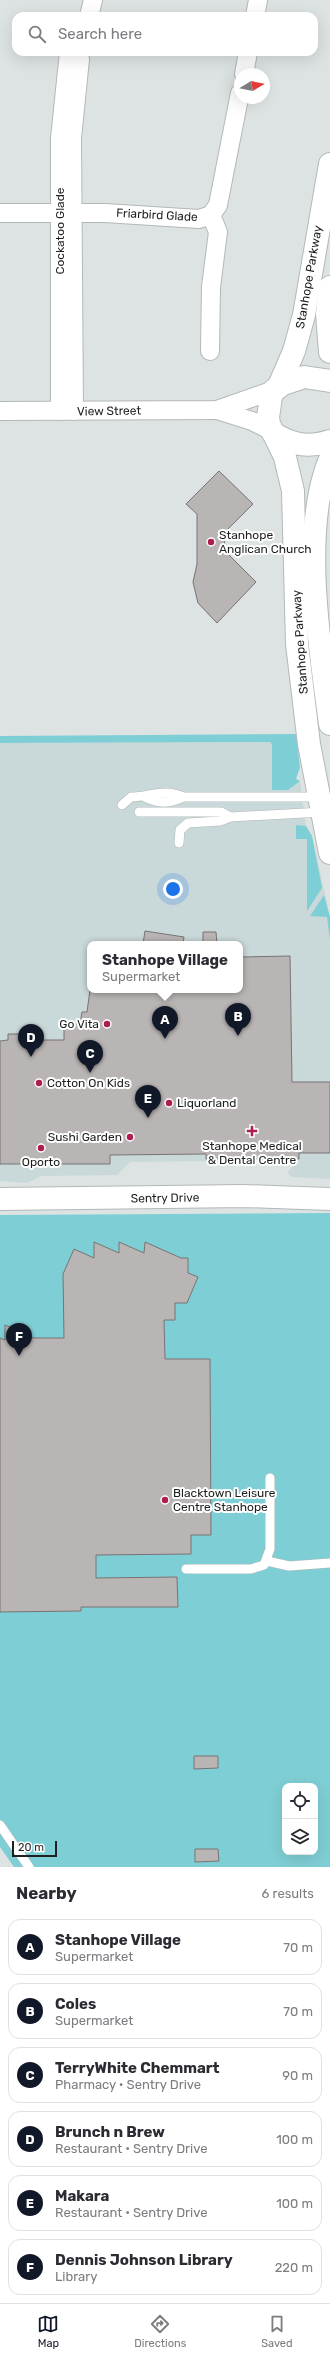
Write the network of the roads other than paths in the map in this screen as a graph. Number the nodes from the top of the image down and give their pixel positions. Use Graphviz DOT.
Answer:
graph roads {
  1 [pos="81,0"];
  2 [pos="94,0"];
  3 [pos="258,0"];
  4 [pos="77,12"];
  5 [pos="90,12"];
  6 [pos="256,12"];
  7 [pos="68,56"];
  8 [pos="81,56"];
  9 [pos="247,56"];
  10 [pos="245,68"];
  11 [pos="238,104"];
  12 [pos="330,164"];
  13 [pos="66,212"];
  14 [pos="0,213"];
  15 [pos="211,215"];
  16 [pos="330,287"];
  17 [pos="210,351"];
  18 [pos="330,352"];
  19 [pos="330,381"];
  20 [pos="276,389"];
  21 [pos="217,410"];
  22 [pos="67,411"];
  23 [pos="0,412"];
  24 [pos="272,432"];
  25 [pos="330,441"];
  26 [pos="330,458"];
  27 [pos="330,724"];
  28 [pos="325,804"];
  29 [pos="122,805"];
  30 [pos="139,812"];
  31 [pos="230,817"];
  32 [pos="179,843"];
  33 [pos="330,853"];
  34 [pos="330,1187"];
  35 [pos="0,1190"];
  36 [pos="330,1199"];
  37 [pos="0,1200"];
  38 [pos="270,1478"];
  39 [pos="267,1561"];
  40 [pos="330,1563"];
  41 [pos="186,1569"];
  42 [pos="0,1825"];
  43 [pos="30,1867"];
  1 -- 4 [label="street"];
  2 -- 5 [label="street"];
  3 -- 6 [label="street"];
  7 -- 13 [label="street, Cockatoo Glade"];
  8 -- 13 [label="street, Cockatoo Glade"];
  9 -- 10 [label="street"];
  11 -- 15 [label="street, Friarbird Glade"];
  12 -- 20 [label="main road, Stanhope Parkway"];
  13 -- 14 [label="street, Friarbird Glade"];
  13 -- 15 [label="street, Friarbird Glade"];
  13 -- 22 [label="street, Cockatoo Glade"];
  15 -- 17 [label="street"];
  16 -- 18 [label="main road, Stanhope Parkway"];
  19 -- 20 [label="main road"];
  20 -- 21 [label="street, View Street"];
  20 -- 24 [label="main road, Stanhope Parkway"];
  21 -- 22 [label="street, View Street"];
  21 -- 24 [label="street, View Street"];
  22 -- 23 [label="street, View Street"];
  24 -- 25 [label="main road"];
  24 -- 28 [label="main road, Stanhope Parkway"];
  26 -- 27 [label="main road, Stanhope Parkway"];
  28 -- 29 [label="lane"];
  28 -- 31 [label="lane"];
  28 -- 33 [label="main road, Stanhope Parkway"];
  30 -- 31 [label="lane"];
  31 -- 32 [label="lane"];
  34 -- 35 [label="main road, Sentry Drive"];
  36 -- 37 [label="main road, Sentry Drive"];
  38 -- 39 [label="lane"];
  39 -- 40 [label="lane"];
  39 -- 41 [label="lane"];
  42 -- 43 [label="lane"];
}
